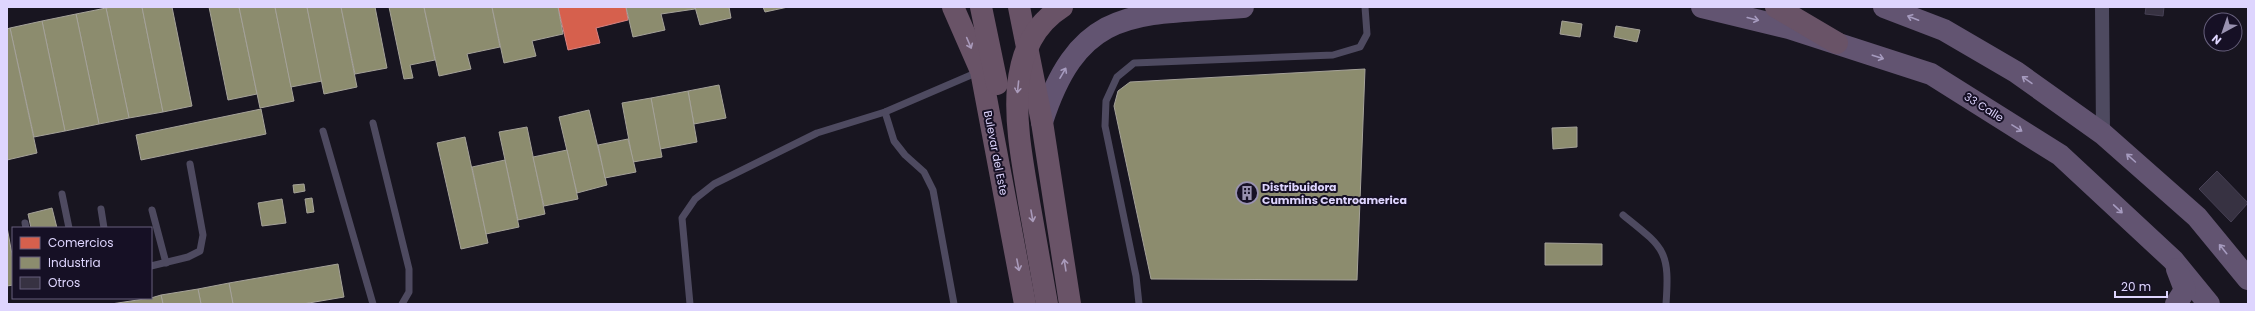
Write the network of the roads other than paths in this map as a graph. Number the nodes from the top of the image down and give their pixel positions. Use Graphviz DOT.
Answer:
graph roads {
  1 [pos="953,7"];
  2 [pos="981,7"];
  3 [pos="1019,7"];
  4 [pos="1062,7"];
  5 [pos="1243,7"];
  6 [pos="1366,7"];
  7 [pos="1702,7"];
  8 [pos="1776,7"];
  9 [pos="1884,7"];
  10 [pos="2102,7"];
  11 [pos="1153,10"];
  12 [pos="1837,44"];
  13 [pos="981,71"];
  14 [pos="885,112"];
  15 [pos="1042,122"];
  16 [pos="373,123"];
  17 [pos="323,131"];
  18 [pos="2103,134"];
  19 [pos="996,152"];
  20 [pos="190,164"];
  21 [pos="62,194"];
  22 [pos="100,209"];
  23 [pos="152,210"];
  24 [pos="1623,215"];
  25 [pos="69,227"];
  26 [pos="104,227"];
  27 [pos="2173,260"];
  28 [pos="166,263"];
  29 [pos="152,266"];
  30 [pos="2248,279"];
  31 [pos="373,304"];
  32 [pos="402,304"];
  33 [pos="690,304"];
  34 [pos="954,304"];
  35 [pos="1025,304"];
  36 [pos="1047,304"];
  37 [pos="1070,304"];
  38 [pos="1139,304"];
  39 [pos="1666,304"];
  40 [pos="2176,304"];
  41 [pos="2209,304"];
  1 -- 13 [label="highway, Bulevar del Este, one-way"];
  2 -- 19 [label="highway"];
  3 -- 15 [label="highway"];
  4 -- 36 [label="highway, one-way, bridge"];
  5 -- 11 [label="main road"];
  6 -- 38 [label="lane"];
  7 -- 12 [label="main road, 33 Calle, one-way"];
  8 -- 12 [label="highway"];
  18 -- 9 [label="main road, one-way"];
  10 -- 18 [label="street"];
  15 -- 11 [label="main road, one-way"];
  12 -- 27 [label="main road, 33 Calle, one-way"];
  13 -- 14 [label="lane"];
  13 -- 19 [label="highway, Bulevar del Este"];
  14 -- 33 [label="lane"];
  14 -- 34 [label="lane"];
  37 -- 15 [label="highway, one-way"];
  16 -- 32 [label="lane"];
  17 -- 31 [label="lane"];
  30 -- 18 [label="main road, one-way"];
  19 -- 35 [label="highway, Bulevar del Este, one-way"];
  20 -- 28 [label="lane"];
  21 -- 25 [label="lane"];
  22 -- 26 [label="lane"];
  23 -- 28 [label="lane"];
  24 -- 39 [label="lane"];
  27 -- 40 [label="main road"];
  27 -- 41 [label="main road, 33 Calle"];
  28 -- 29 [label="lane"];
}
